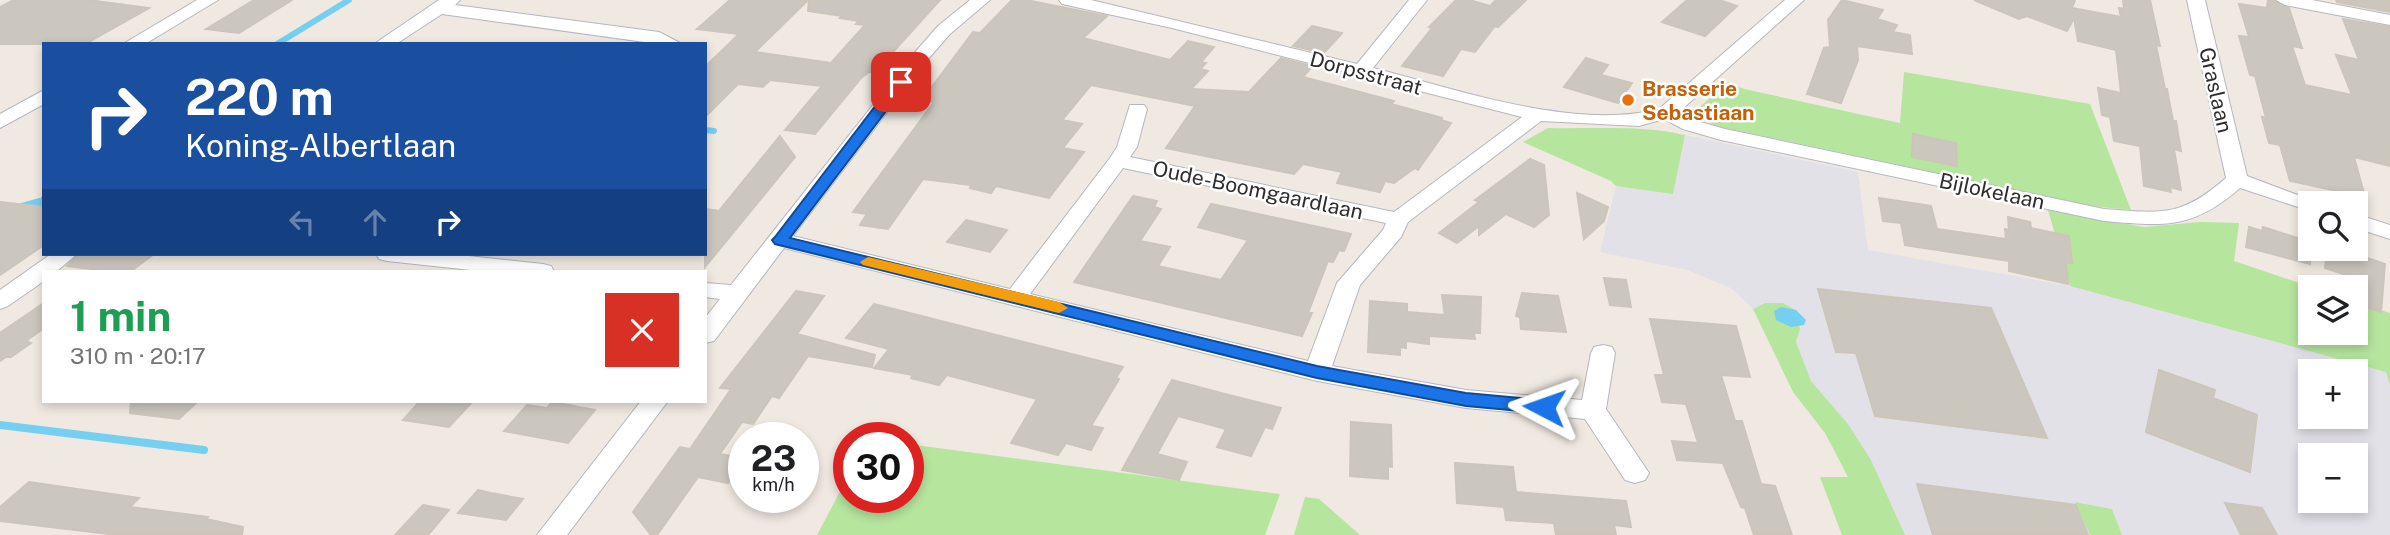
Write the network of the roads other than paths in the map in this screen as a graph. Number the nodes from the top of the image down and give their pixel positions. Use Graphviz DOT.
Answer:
graph roads {
  1 [pos="209,0"];
  2 [pos="981,0"];
  3 [pos="1068,0"];
  4 [pos="1418,0"];
  5 [pos="1795,0"];
  6 [pos="2196,0"];
  7 [pos="2285,0"];
  8 [pos="445,4"];
  9 [pos="2390,20"];
  10 [pos="136,42"];
  11 [pos="386,42"];
  12 [pos="669,42"];
  13 [pos="1361,71"];
  14 [pos="42,97"];
  15 [pos="1137,109"];
  16 [pos="1666,113"];
  17 [pos="1537,115"];
  18 [pos="0,122"];
  19 [pos="1118,161"];
  20 [pos="2237,180"];
  21 [pos="2298,201"];
  22 [pos="1398,219"];
  23 [pos="2368,225"];
  24 [pos="2390,232"];
  25 [pos="780,240"];
  26 [pos="63,256"];
  27 [pos="405,256"];
  28 [pos="44,270"];
  29 [pos="533,270"];
  30 [pos="42,271"];
  31 [pos="707,290"];
  32 [pos="737,293"];
  33 [pos="1016,297"];
  34 [pos="0,301"];
  35 [pos="707,332"];
  36 [pos="1603,353"];
  37 [pos="1317,372"];
  38 [pos="653,403"];
  39 [pos="1593,410"];
  40 [pos="1635,474"];
  41 [pos="551,535"];
  1 -- 10 [label="street"];
  2 -- 25 [label="street"];
  3 -- 13 [label="street, Dorpsstraat"];
  4 -- 13 [label="street"];
  5 -- 16 [label="street"];
  6 -- 20 [label="street, Graslaan"];
  7 -- 9 [label="street"];
  8 -- 11 [label="street"];
  8 -- 12 [label="street"];
  13 -- 17 [label="street, Dorpsstraat"];
  14 -- 18 [label="street"];
  15 -- 19 [label="street, Oude-Boomgaardlaan"];
  16 -- 17 [label="street, Dorpsstraat"];
  16 -- 20 [label="street, Bijlokelaan"];
  17 -- 22 [label="street, Oude-Boomgaardlaan"];
  19 -- 22 [label="street, Oude-Boomgaardlaan"];
  19 -- 33 [label="street, Oude-Boomgaardlaan"];
  20 -- 21 [label="street"];
  22 -- 37 [label="street, Oude-Boomgaardlaan"];
  23 -- 24 [label="street"];
  25 -- 32 [label="street"];
  25 -- 33 [label="street"];
  26 -- 28 [label="street"];
  27 -- 29 [label="street"];
  30 -- 34 [label="street"];
  31 -- 32 [label="street"];
  32 -- 35 [label="street"];
  33 -- 37 [label="street"];
  36 -- 39 [label="street"];
  37 -- 39 [label="street"];
  38 -- 41 [label="street"];
  39 -- 40 [label="street"];
}
